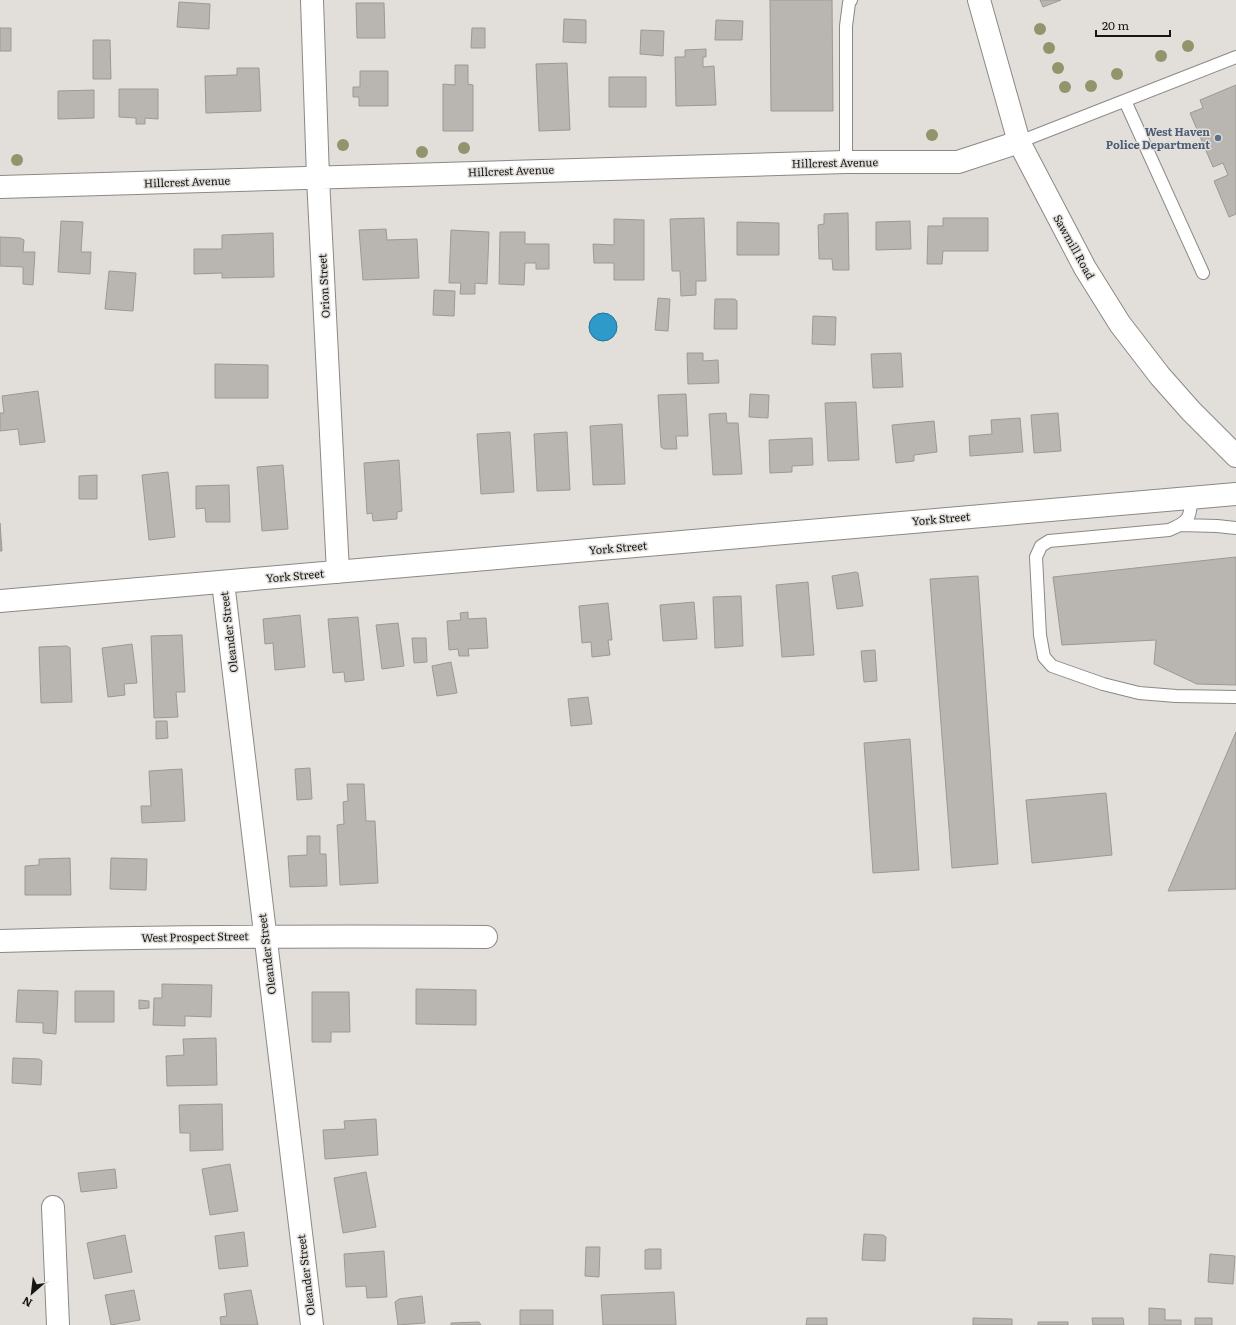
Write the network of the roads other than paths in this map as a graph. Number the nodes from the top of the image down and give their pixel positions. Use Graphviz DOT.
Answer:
graph roads {
  1 [pos="312,0"];
  2 [pos="851,0"];
  3 [pos="979,0"];
  4 [pos="1236,57"];
  5 [pos="1125,101"];
  6 [pos="1019,142"];
  7 [pos="846,162"];
  8 [pos="318,178"];
  9 [pos="0,187"];
  10 [pos="1203,273"];
  11 [pos="1236,456"];
  12 [pos="1236,494"];
  13 [pos="1191,497"];
  14 [pos="1180,525"];
  15 [pos="1236,528"];
  16 [pos="338,572"];
  17 [pos="223,582"];
  18 [pos="0,601"];
  19 [pos="1236,697"];
  20 [pos="265,936"];
  21 [pos="486,937"];
  22 [pos="0,941"];
  23 [pos="53,1206"];
  24 [pos="58,1325"];
  25 [pos="312,1325"];
  1 -- 8 [label="street, Orion Street"];
  2 -- 7 [label="lane"];
  3 -- 6 [label="street, Sawmill Road"];
  4 -- 5 [label="lane"];
  5 -- 6 [label="lane"];
  5 -- 10 [label="lane"];
  6 -- 7 [label="street, Hillcrest Avenue"];
  6 -- 11 [label="street, Sawmill Road"];
  7 -- 8 [label="street, Hillcrest Avenue"];
  8 -- 9 [label="street, Hillcrest Avenue"];
  8 -- 16 [label="street, Orion Street"];
  12 -- 13 [label="street, York Street"];
  13 -- 14 [label="lane"];
  13 -- 16 [label="street, York Street"];
  14 -- 15 [label="lane"];
  14 -- 19 [label="lane"];
  16 -- 17 [label="street, York Street"];
  17 -- 18 [label="street, York Street"];
  17 -- 20 [label="street, Oleander Street"];
  20 -- 21 [label="street, West Prospect Street"];
  20 -- 22 [label="street, West Prospect Street"];
  20 -- 25 [label="street, Oleander Street"];
  23 -- 24 [label="street"];
}
